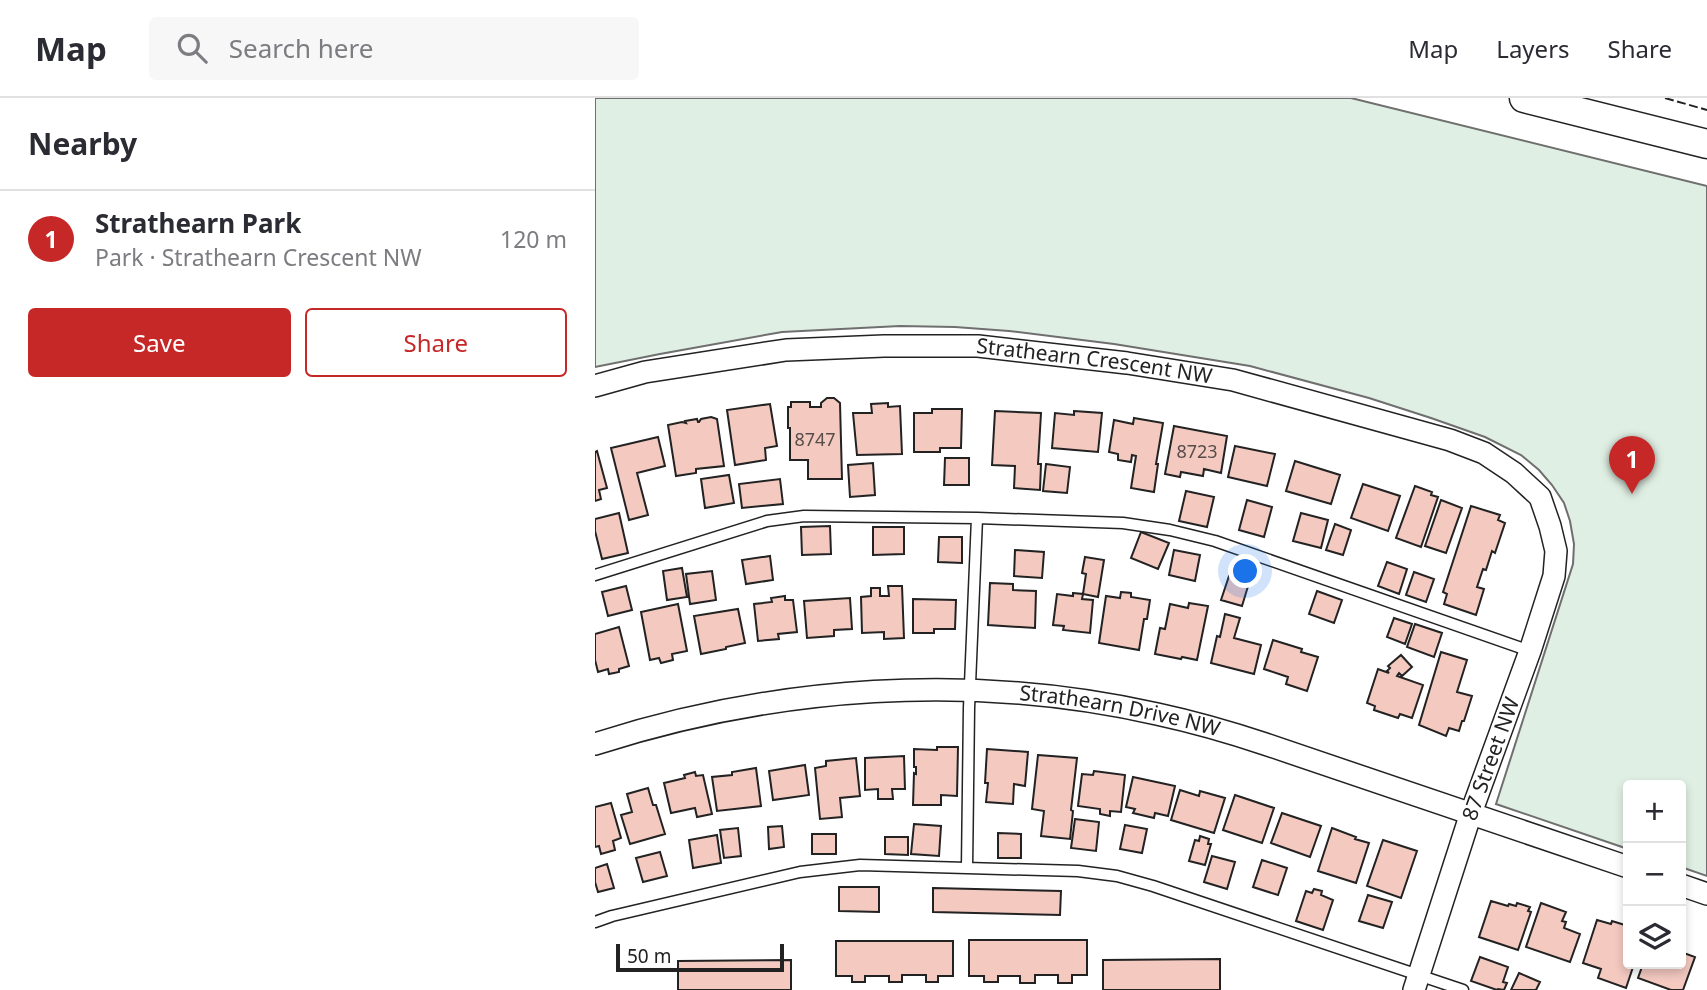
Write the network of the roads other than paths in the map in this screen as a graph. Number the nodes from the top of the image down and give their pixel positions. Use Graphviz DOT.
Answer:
graph roads {
  1 [pos="1524,98"];
  2 [pos="1707,144"];
  3 [pos="595,386"];
  4 [pos="977,518"];
  5 [pos="1550,526"];
  6 [pos="595,575"];
  7 [pos="1530,651"];
  8 [pos="970,690"];
  9 [pos="595,744"];
  10 [pos="1471,813"];
  11 [pos="1623,865"];
  12 [pos="967,869"];
  13 [pos="1686,887"];
  14 [pos="1707,894"];
  15 [pos="595,922"];
  16 [pos="1417,983"];
  17 [pos="1464,990"];
  1 -- 2 [label="main road"];
  3 -- 5 [label="street, Strathearn Crescent NW"];
  4 -- 6 [label="lane"];
  4 -- 7 [label="lane"];
  4 -- 8 [label="lane"];
  5 -- 7 [label="street, 87 Street NW"];
  7 -- 10 [label="street, 87 Street NW"];
  8 -- 9 [label="street, Strathearn Drive NW"];
  8 -- 10 [label="street, Strathearn Drive NW"];
  8 -- 12 [label="lane"];
  10 -- 11 [label="street, Strathearn Drive NW"];
  10 -- 16 [label="street, 87 Street NW"];
  12 -- 15 [label="lane"];
  12 -- 16 [label="lane"];
  13 -- 14 [label="street"];
  16 -- 17 [label="lane"];
}
